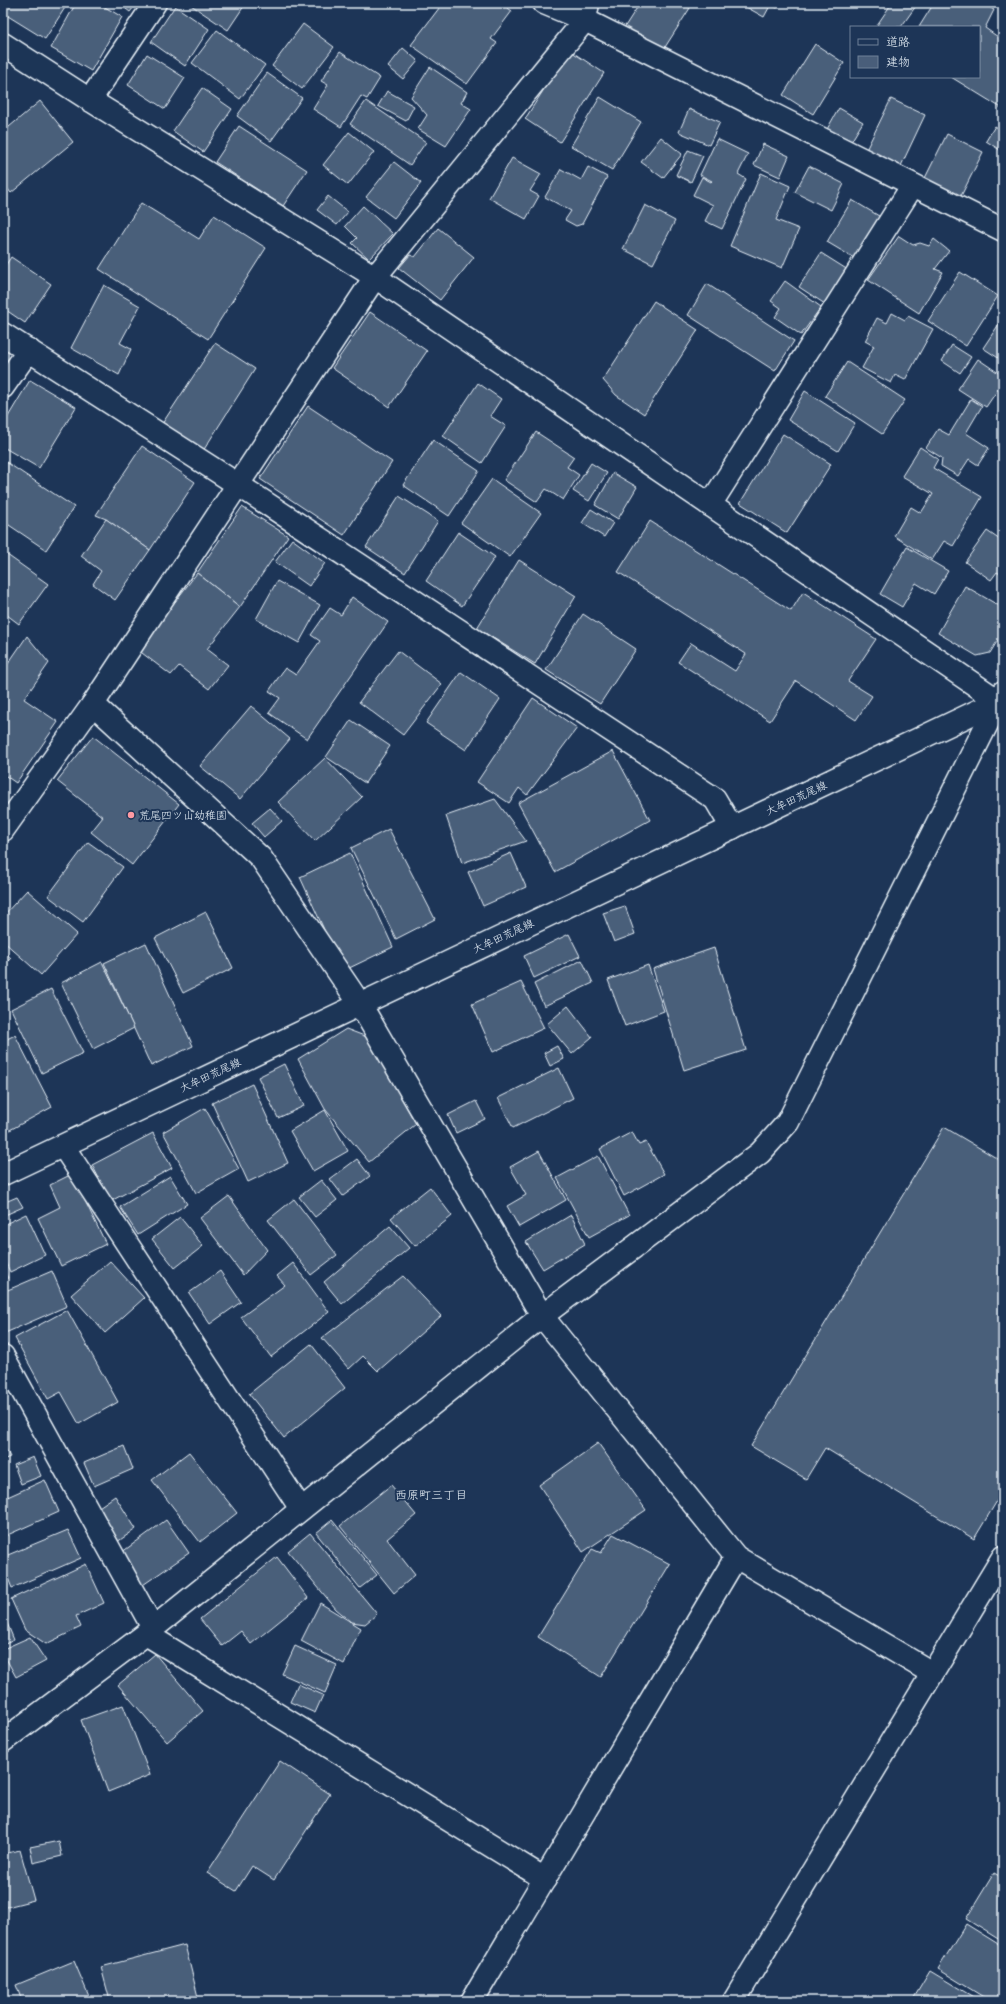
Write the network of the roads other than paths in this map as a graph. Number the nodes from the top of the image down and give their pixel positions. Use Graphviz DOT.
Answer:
graph roads {
  1 [pos="156,3"];
  2 [pos="544,3"];
  3 [pos="586,12"];
  4 [pos="3,44"];
  5 [pos="90,100"];
  6 [pos="913,185"];
  7 [pos="1003,230"];
  8 [pos="375,277"];
  9 [pos="3,334"];
  10 [pos="29,350"];
  11 [pos="3,387"];
  12 [pos="237,484"];
  13 [pos="710,505"];
  14 [pos="1002,699"];
  15 [pos="93,704"];
  16 [pos="732,828"];
  17 [pos="3,830"];
  18 [pos="360,1004"];
  19 [pos="63,1146"];
  20 [pos="3,1174"];
  21 [pos="542,1316"];
  22 [pos="3,1356"];
  23 [pos="301,1509"];
  24 [pos="736,1556"];
  25 [pos="1003,1557"];
  26 [pos="150,1631"];
  27 [pos="932,1673"];
  28 [pos="3,1741"];
  29 [pos="545,1879"];
  30 [pos="472,2001"];
  31 [pos="734,2001"];
  1 -- 5 [label="street"];
  2 -- 3 [label="street"];
  3 -- 6 [label="street"];
  3 -- 8 [label="street"];
  4 -- 5 [label="street"];
  5 -- 8 [label="street"];
  6 -- 7 [label="street"];
  6 -- 13 [label="street"];
  8 -- 12 [label="street"];
  8 -- 13 [label="street"];
  9 -- 10 [label="street"];
  10 -- 11 [label="street"];
  10 -- 12 [label="street"];
  12 -- 15 [label="street"];
  12 -- 16 [label="street"];
  13 -- 14 [label="street"];
  14 -- 16 [label="street, 大牟田荒尾線"];
  14 -- 21 [label="street"];
  15 -- 17 [label="street"];
  15 -- 18 [label="street"];
  16 -- 18 [label="street, 大牟田荒尾線"];
  18 -- 19 [label="street, 大牟田荒尾線"];
  18 -- 21 [label="street"];
  19 -- 20 [label="street, 大牟田荒尾線"];
  19 -- 23 [label="street"];
  21 -- 23 [label="street"];
  21 -- 24 [label="street"];
  22 -- 26 [label="street"];
  23 -- 26 [label="street"];
  24 -- 27 [label="street"];
  24 -- 29 [label="street"];
  25 -- 27 [label="street"];
  26 -- 28 [label="street"];
  26 -- 29 [label="street"];
  27 -- 31 [label="street"];
  29 -- 30 [label="street"];
}
